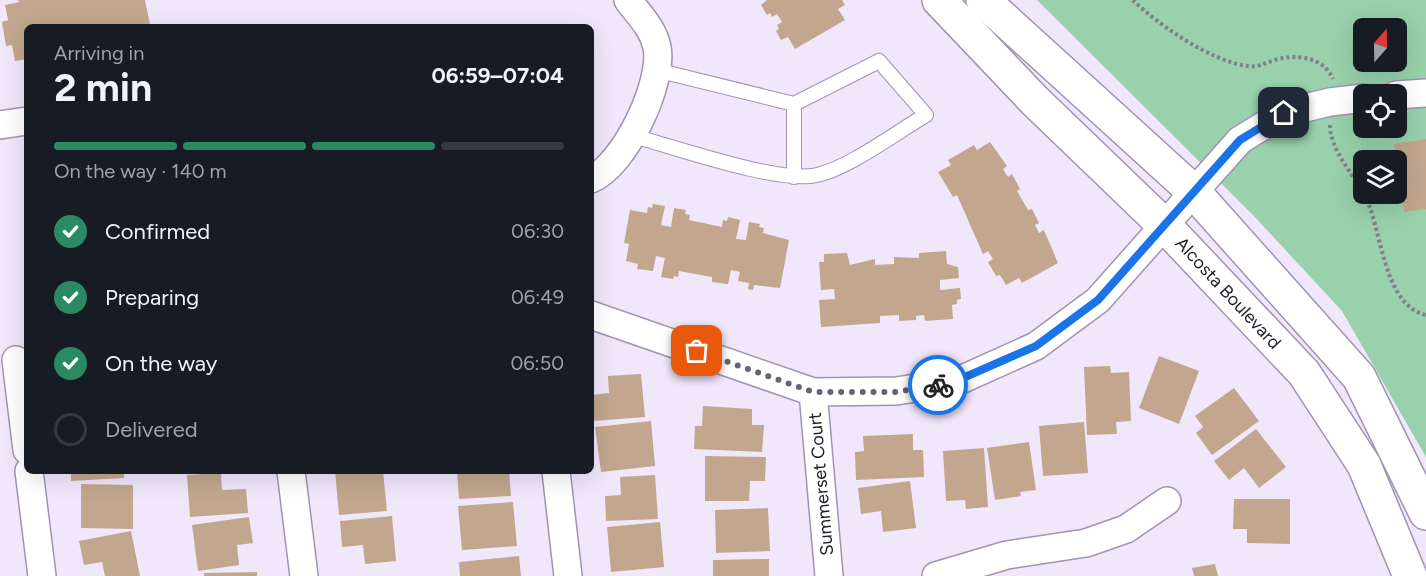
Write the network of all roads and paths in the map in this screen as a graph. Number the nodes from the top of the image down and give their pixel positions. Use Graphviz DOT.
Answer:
graph roads {
  1 [pos="628,0"];
  2 [pos="939,0"];
  3 [pos="983,0"];
  4 [pos="1133,0"];
  5 [pos="656,70"];
  6 [pos="1426,93"];
  7 [pos="1407,94"];
  8 [pos="1353,99"];
  9 [pos="1330,102"];
  10 [pos="794,104"];
  11 [pos="24,121"];
  12 [pos="0,125"];
  13 [pos="633,136"];
  14 [pos="1353,174"];
  15 [pos="594,177"];
  16 [pos="794,177"];
  17 [pos="1192,191"];
  18 [pos="1368,204"];
  19 [pos="1165,226"];
  20 [pos="1426,315"];
  21 [pos="594,316"];
  22 [pos="14,359"];
  23 [pos="813,392"];
  24 [pos="24,429"];
  25 [pos="29,474"];
  26 [pos="291,474"];
  27 [pos="556,474"];
  28 [pos="1167,501"];
  29 [pos="1426,513"];
  30 [pos="42,576"];
  31 [pos="304,576"];
  32 [pos="568,576"];
  33 [pos="829,576"];
  34 [pos="936,576"];
  35 [pos="1410,576"];
  1 -- 5 [label="street"];
  2 -- 19 [label="main road, Alcosta Boulevard"];
  3 -- 17 [label="main road"];
  4 -- 9 [label="path"];
  5 -- 10 [label="lane"];
  5 -- 13 [label="street"];
  6 -- 7 [label="street"];
  8 -- 9 [label="street"];
  9 -- 14 [label="path"];
  9 -- 17 [label="street"];
  10 -- 16 [label="lane"];
  10 -- 16 [label="lane"];
  11 -- 12 [label="street"];
  13 -- 15 [label="street"];
  13 -- 16 [label="lane"];
  17 -- 19 [label="street"];
  17 -- 29 [label="main road"];
  18 -- 20 [label="path"];
  19 -- 23 [label="street"];
  19 -- 35 [label="main road, Alcosta Boulevard"];
  21 -- 23 [label="street"];
  22 -- 24 [label="street"];
  23 -- 33 [label="street, Summerset Court"];
  25 -- 30 [label="street"];
  26 -- 31 [label="street"];
  27 -- 32 [label="street"];
  28 -- 34 [label="street"];
}
